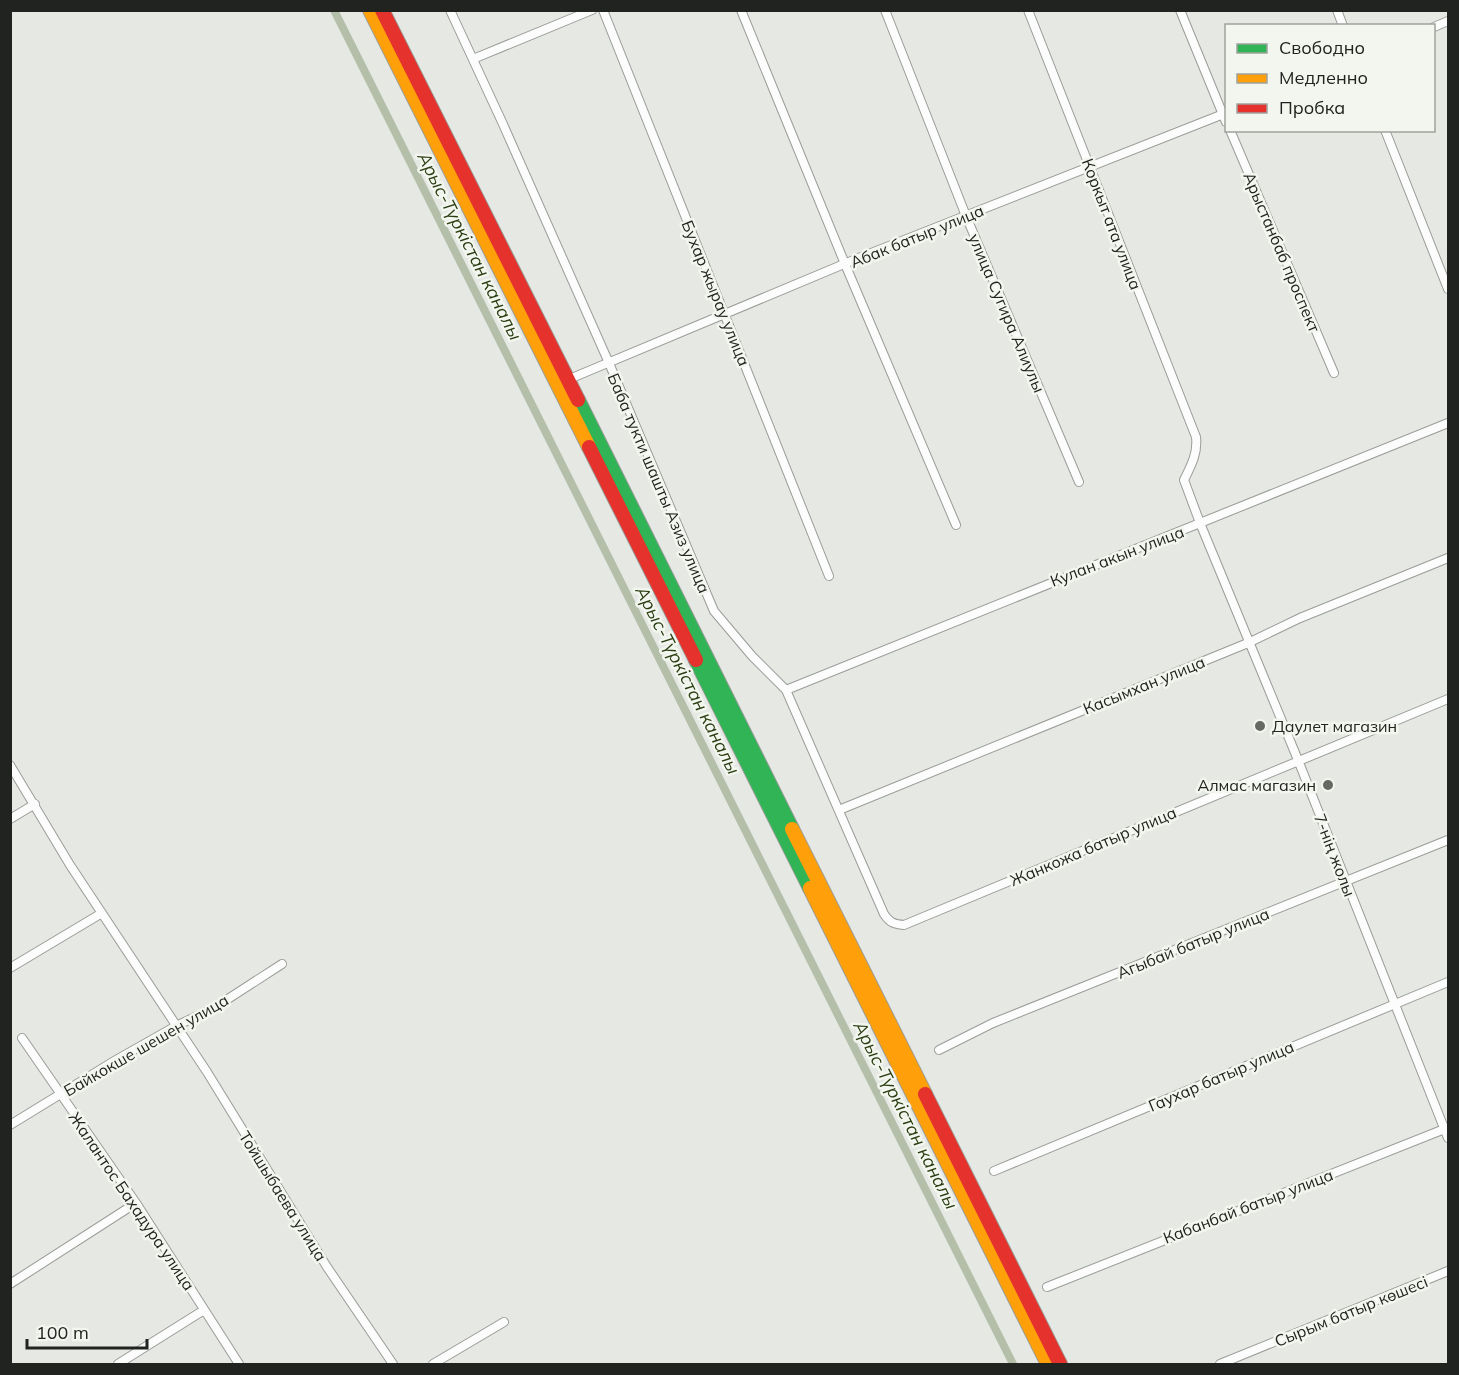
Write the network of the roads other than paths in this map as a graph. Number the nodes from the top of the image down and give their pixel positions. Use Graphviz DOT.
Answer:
graph roads {
  1 [pos="370,10"];
  2 [pos="382,10"];
  3 [pos="450,10"];
  4 [pos="592,10"];
  5 [pos="603,10"];
  6 [pos="741,10"];
  7 [pos="885,10"];
  8 [pos="1028,10"];
  9 [pos="1180,10"];
  10 [pos="1449,21"];
  11 [pos="1435,27"];
  12 [pos="473,59"];
  13 [pos="1225,114"];
  14 [pos="1225,116"];
  15 [pos="1231,132"];
  16 [pos="1386,132"];
  17 [pos="1090,166"];
  18 [pos="966,216"];
  19 [pos="845,264"];
  20 [pos="1449,289"];
  21 [pos="724,316"];
  22 [pos="609,363"];
  23 [pos="1334,373"];
  24 [pos="567,380"];
  25 [pos="1449,423"];
  26 [pos="1196,437"];
  27 [pos="1079,482"];
  28 [pos="1200,524"];
  29 [pos="956,525"];
  30 [pos="1449,558"];
  31 [pos="829,576"];
  32 [pos="1248,643"];
  33 [pos="786,690"];
  34 [pos="1449,699"];
  35 [pos="1298,760"];
  36 [pos="10,765"];
  37 [pos="35,804"];
  38 [pos="839,810"];
  39 [pos="10,819"];
  40 [pos="1449,840"];
  41 [pos="1346,882"];
  42 [pos="102,913"];
  43 [pos="904,925"];
  44 [pos="282,964"];
  45 [pos="10,968"];
  46 [pos="1449,982"];
  47 [pos="1394,1006"];
  48 [pos="176,1026"];
  49 [pos="22,1038"];
  50 [pos="939,1050"];
  51 [pos="61,1094"];
  52 [pos="10,1125"];
  53 [pos="1447,1128"];
  54 [pos="1449,1138"];
  55 [pos="994,1171"];
  56 [pos="136,1203"];
  57 [pos="1449,1270"];
  58 [pos="10,1284"];
  59 [pos="1047,1287"];
  60 [pos="204,1310"];
  61 [pos="504,1322"];
  62 [pos="118,1365"];
  63 [pos="239,1365"];
  64 [pos="393,1365"];
  65 [pos="433,1365"];
  66 [pos="1048,1365"];
  67 [pos="1060,1365"];
  68 [pos="1220,1365"];
  1 -- 66 [label="highway"];
  2 -- 24 [label="highway"];
  3 -- 12 [label="street, Баба тукти шашты Азиз улица"];
  4 -- 12 [label="street"];
  5 -- 21 [label="street, Бухар жырау улица"];
  6 -- 19 [label="street"];
  7 -- 18 [label="street, улица Сугира Алиулы"];
  8 -- 17 [label="street, Коркыт ата улица"];
  9 -- 13 [label="street"];
  10 -- 11 [label="street"];
  12 -- 22 [label="street, Баба тукти шашты Азиз улица"];
  14 -- 17 [label="street, Абак батыр улица"];
  15 -- 23 [label="street, Арыстанбаб проспект"];
  16 -- 20 [label="street"];
  17 -- 18 [label="street, Абак батыр улица"];
  17 -- 26 [label="street, Коркыт ата улица"];
  18 -- 19 [label="street, Абак батыр улица"];
  18 -- 27 [label="street, улица Сугира Алиулы"];
  19 -- 21 [label="street, Абак батыр улица"];
  19 -- 29 [label="street"];
  21 -- 22 [label="street, Абак батыр улица"];
  21 -- 31 [label="street, Бухар жырау улица"];
  22 -- 24 [label="street, Абак батыр улица"];
  22 -- 33 [label="street, Баба тукти шашты Азиз улица"];
  24 -- 67 [label="highway"];
  25 -- 28 [label="street, Кулан акын улица"];
  26 -- 28 [label="street, 7-нің жолы"];
  28 -- 32 [label="street, 7-нің жолы"];
  28 -- 33 [label="street, Кулан акын улица"];
  30 -- 32 [label="street, Касымхан улица"];
  32 -- 35 [label="street, 7-нің жолы"];
  32 -- 38 [label="street, Касымхан улица"];
  33 -- 38 [label="street, Баба тукти шашты Азиз улица"];
  34 -- 35 [label="street, Жанкожа батыр улица"];
  35 -- 41 [label="street, 7-нің жолы"];
  35 -- 43 [label="street, Жанкожа батыр улица"];
  36 -- 37 [label="street, Тойшыбаева улица"];
  37 -- 39 [label="street"];
  37 -- 42 [label="street, Тойшыбаева улица"];
  38 -- 43 [label="street, Баба тукти шашты Азиз улица"];
  40 -- 41 [label="street, Агыбай батыр улица"];
  41 -- 47 [label="street, 7-нің жолы"];
  41 -- 50 [label="street, Агыбай батыр улица"];
  42 -- 45 [label="street"];
  42 -- 48 [label="street, Тойшыбаева улица"];
  44 -- 48 [label="street, Байкокше шешен улица"];
  46 -- 47 [label="street, Гаухар батыр улица"];
  47 -- 53 [label="street, 7-нің жолы"];
  47 -- 55 [label="street, Гаухар батыр улица"];
  48 -- 51 [label="street, Байкокше шешен улица"];
  48 -- 64 [label="street, Тойшыбаева улица"];
  49 -- 51 [label="street, Жалантос Бахадура улица"];
  51 -- 52 [label="street, Байкокше шешен улица"];
  51 -- 56 [label="street, Жалантос Бахадура улица"];
  53 -- 54 [label="street, 7-нің жолы"];
  53 -- 59 [label="street, Кабанбай батыр улица"];
  56 -- 58 [label="street"];
  56 -- 60 [label="street, Жалантос Бахадура улица"];
  57 -- 68 [label="street, Сырым батыр көшесі"];
  60 -- 62 [label="street"];
  60 -- 63 [label="street, Жалантос Бахадура улица"];
  61 -- 65 [label="street"];
}
